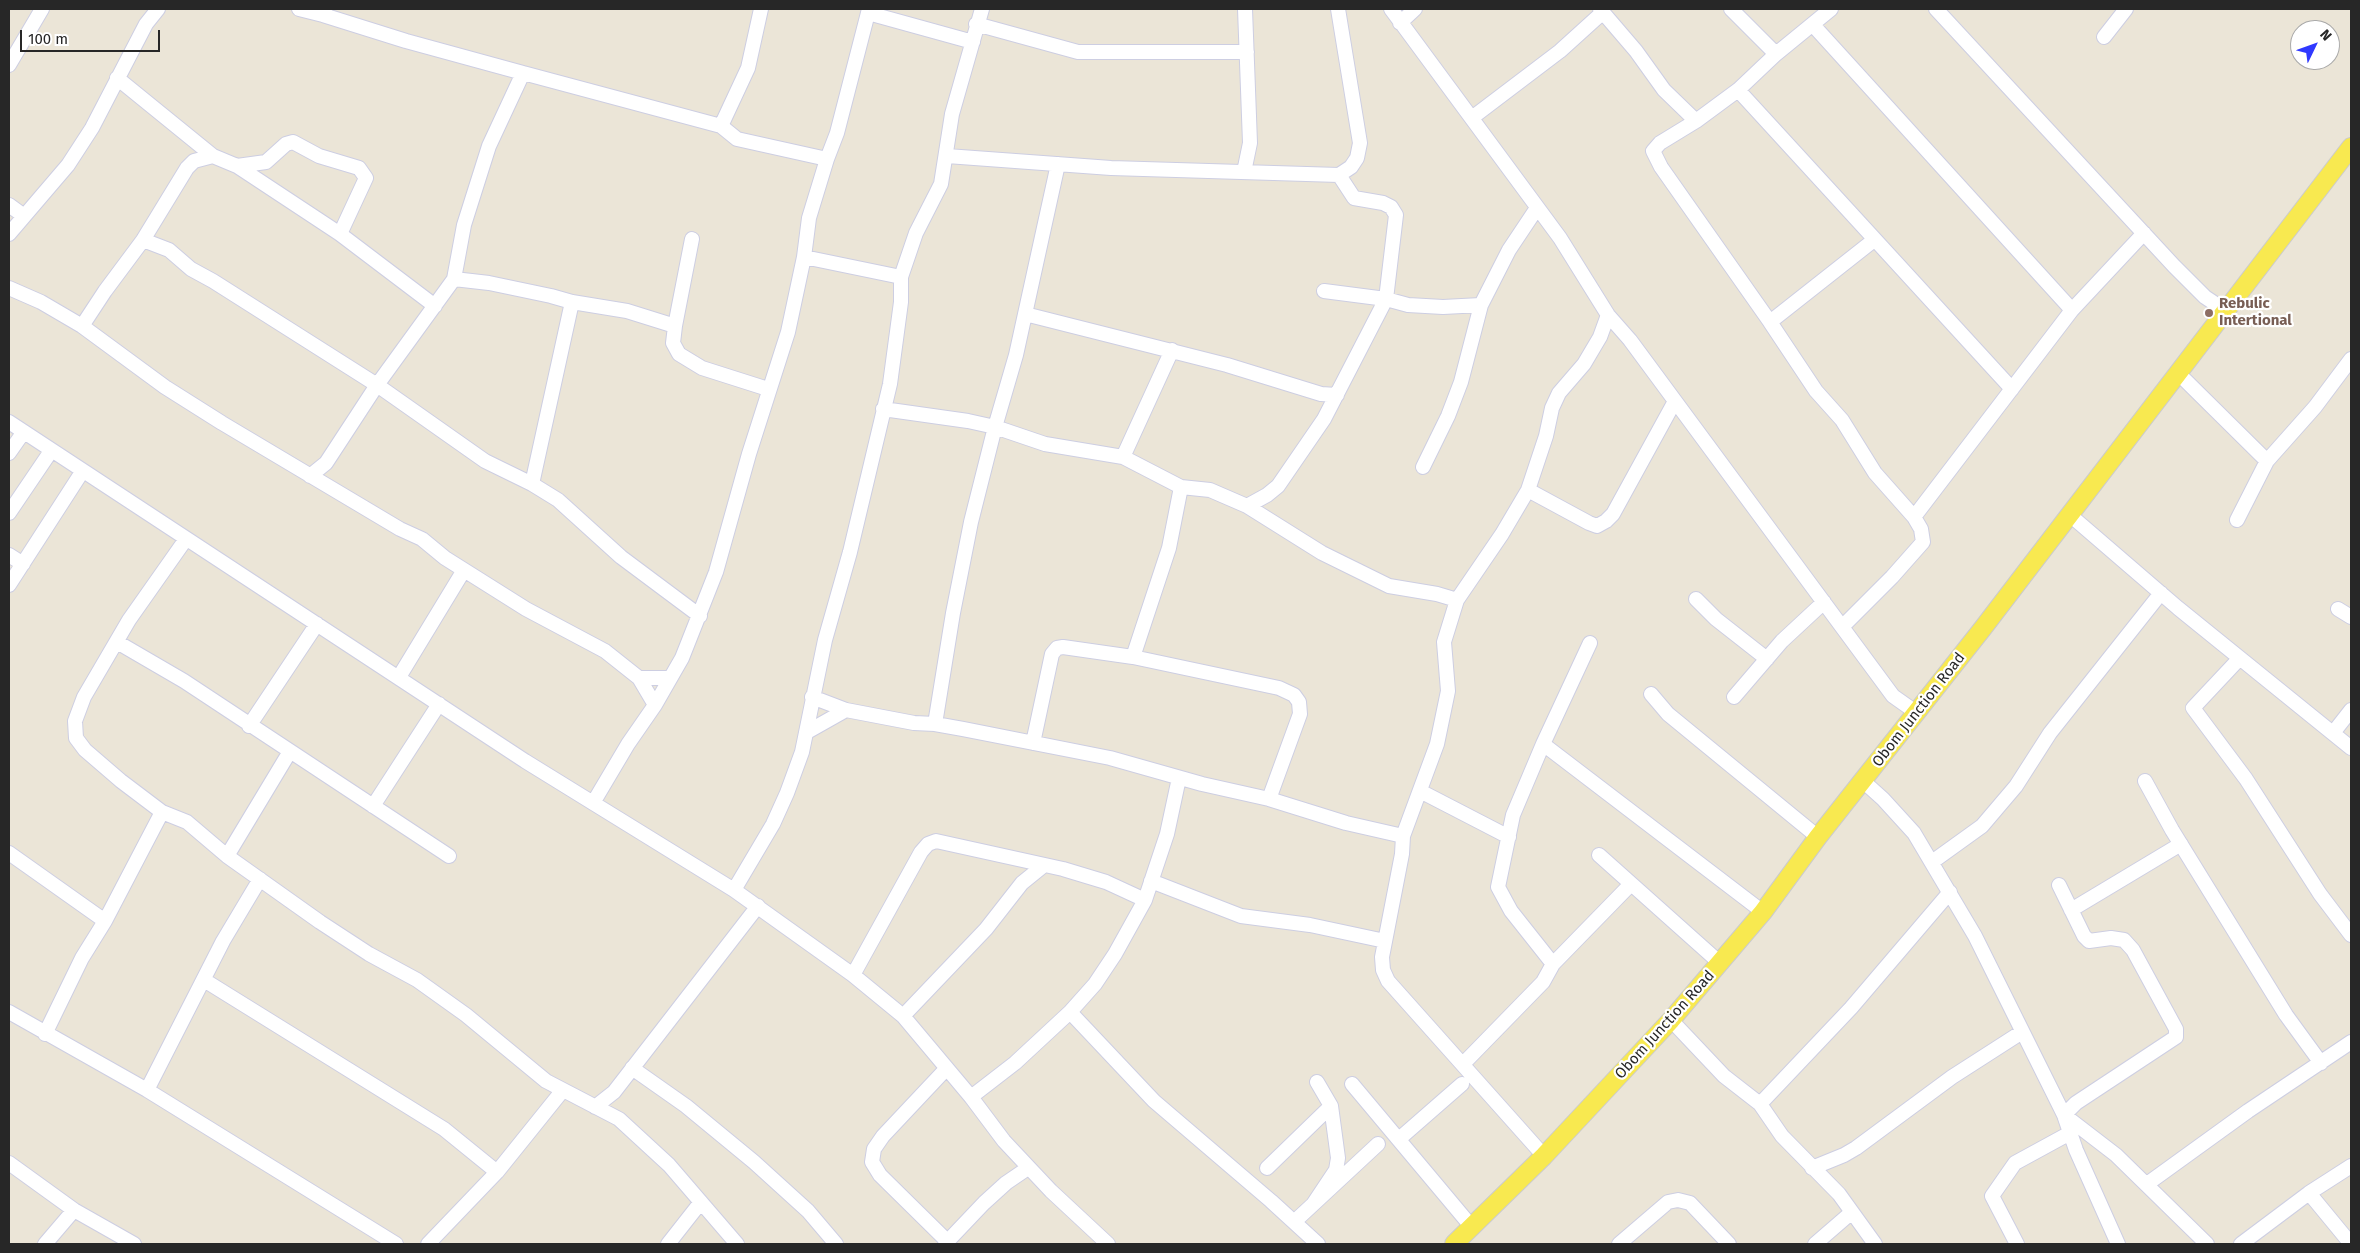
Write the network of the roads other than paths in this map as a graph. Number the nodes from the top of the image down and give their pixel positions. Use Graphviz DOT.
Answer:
graph roads {
  1 [pos="42,9"];
  2 [pos="158,9"];
  3 [pos="300,9"];
  4 [pos="760,9"];
  5 [pos="982,9"];
  6 [pos="1245,9"];
  7 [pos="1338,9"];
  8 [pos="1391,9"];
  9 [pos="1415,9"];
  10 [pos="1731,9"];
  11 [pos="1831,9"];
  12 [pos="1936,9"];
  13 [pos="2126,9"];
  14 [pos="869,11"];
  15 [pos="1601,11"];
  16 [pos="324,12"];
  17 [pos="1400,23"];
  18 [pos="976,24"];
  19 [pos="1813,25"];
  20 [pos="2104,37"];
  21 [pos="972,42"];
  22 [pos="1247,52"];
  23 [pos="1776,54"];
  24 [pos="9,65"];
  25 [pos="522,74"];
  26 [pos="117,78"];
  27 [pos="1738,90"];
  28 [pos="1473,117"];
  29 [pos="1696,121"];
  30 [pos="721,126"];
  31 [pos="2351,147"];
  32 [pos="214,156"];
  33 [pos="947,156"];
  34 [pos="827,159"];
  35 [pos="1058,164"];
  36 [pos="238,166"];
  37 [pos="1244,172"];
  38 [pos="1339,175"];
  39 [pos="9,205"];
  40 [pos="1537,208"];
  41 [pos="24,216"];
  42 [pos="2144,233"];
  43 [pos="9,234"];
  44 [pos="340,234"];
  45 [pos="692,239"];
  46 [pos="143,240"];
  47 [pos="1874,240"];
  48 [pos="804,257"];
  49 [pos="901,277"];
  50 [pos="454,279"];
  51 [pos="9,288"];
  52 [pos="1324,290"];
  53 [pos="1386,299"];
  54 [pos="572,302"];
  55 [pos="1481,305"];
  56 [pos="435,306"];
  57 [pos="2072,310"];
  58 [pos="2226,311"];
  59 [pos="1025,314"];
  60 [pos="1608,315"];
  61 [pos="1770,322"];
  62 [pos="82,326"];
  63 [pos="674,326"];
  64 [pos="1172,350"];
  65 [pos="2351,359"];
  66 [pos="2178,373"];
  67 [pos="377,385"];
  68 [pos="768,389"];
  69 [pos="2012,389"];
  70 [pos="1337,395"];
  71 [pos="1675,401"];
  72 [pos="883,410"];
  73 [pos="9,422"];
  74 [pos="995,427"];
  75 [pos="23,432"];
  76 [pos="51,451"];
  77 [pos="9,453"];
  78 [pos="1123,457"];
  79 [pos="2267,460"];
  80 [pos="326,463"];
  81 [pos="1423,467"];
  82 [pos="82,472"];
  83 [pos="310,476"];
  84 [pos="327,484"];
  85 [pos="532,484"];
  86 [pos="1181,487"];
  87 [pos="1528,490"];
  88 [pos="1246,506"];
  89 [pos="9,513"];
  90 [pos="2070,515"];
  91 [pos="1914,518"];
  92 [pos="2237,520"];
  93 [pos="186,539"];
  94 [pos="9,555"];
  95 [pos="23,564"];
  96 [pos="464,570"];
  97 [pos="9,584"];
  98 [pos="2161,593"];
  99 [pos="1696,599"];
  100 [pos="1457,600"];
  101 [pos="1824,602"];
  102 [pos="2338,608"];
  103 [pos="700,616"];
  104 [pos="2351,617"];
  105 [pos="317,624"];
  106 [pos="1842,626"];
  107 [pos="117,642"];
  108 [pos="1590,643"];
  109 [pos="1133,657"];
  110 [pos="1767,659"];
  111 [pos="2239,659"];
  112 [pos="399,677"];
  113 [pos="638,678"];
  114 [pos="670,678"];
  115 [pos="1651,694"];
  116 [pos="812,696"];
  117 [pos="1734,697"];
  118 [pos="438,704"];
  119 [pos="655,705"];
  120 [pos="846,710"];
  121 [pos="2351,710"];
  122 [pos="1917,713"];
  123 [pos="935,724"];
  124 [pos="249,726"];
  125 [pos="807,732"];
  126 [pos="2333,733"];
  127 [pos="1034,743"];
  128 [pos="1542,744"];
  129 [pos="2351,748"];
  130 [pos="289,753"];
  131 [pos="1179,778"];
  132 [pos="2144,780"];
  133 [pos="1863,781"];
  134 [pos="1420,791"];
  135 [pos="1268,799"];
  136 [pos="593,803"];
  137 [pos="373,806"];
  138 [pos="162,812"];
  139 [pos="1403,836"];
  140 [pos="1509,837"];
  141 [pos="1818,838"];
  142 [pos="2181,844"];
  143 [pos="9,853"];
  144 [pos="1599,855"];
  145 [pos="228,856"];
  146 [pos="448,856"];
  147 [pos="1022,861"];
  148 [pos="1932,862"];
  149 [pos="1043,866"];
  150 [pos="260,879"];
  151 [pos="1151,881"];
  152 [pos="1022,883"];
  153 [pos="1631,884"];
  154 [pos="2058,885"];
  155 [pos="734,890"];
  156 [pos="1950,892"];
  157 [pos="1145,900"];
  158 [pos="758,906"];
  159 [pos="2071,910"];
  160 [pos="1763,912"];
  161 [pos="105,921"];
  162 [pos="2351,935"];
  163 [pos="1385,941"];
  164 [pos="1720,963"];
  165 [pos="1553,964"];
  166 [pos="853,975"];
  167 [pos="204,980"];
  168 [pos="9,1012"];
  169 [pos="1070,1012"];
  170 [pos="903,1016"];
  171 [pos="1671,1020"];
  172 [pos="2022,1032"];
  173 [pos="45,1034"];
  174 [pos="2351,1042"];
  175 [pos="1464,1063"];
  176 [pos="2321,1063"];
  177 [pos="632,1068"];
  178 [pos="946,1069"];
  179 [pos="1317,1082"];
  180 [pos="1352,1084"];
  181 [pos="1462,1084"];
  182 [pos="147,1090"];
  183 [pos="563,1090"];
  184 [pos="614,1092"];
  185 [pos="971,1097"];
  186 [pos="1760,1104"];
  187 [pos="1332,1106"];
  188 [pos="595,1107"];
  189 [pos="2064,1116"];
  190 [pos="619,1119"];
  191 [pos="2070,1133"];
  192 [pos="1399,1139"];
  193 [pos="1378,1144"];
  194 [pos="1544,1156"];
  195 [pos="9,1163"];
  196 [pos="2351,1166"];
  197 [pos="1028,1168"];
  198 [pos="1267,1168"];
  199 [pos="1812,1168"];
  200 [pos="497,1172"];
  201 [pos="2147,1184"];
  202 [pos="2310,1193"];
  203 [pos="701,1202"];
  204 [pos="1314,1204"];
  205 [pos="74,1210"];
  206 [pos="1852,1212"];
  207 [pos="1294,1222"];
  208 [pos="1471,1226"];
  209 [pos="946,1243"];
  210 [pos="45,1244"];
  211 [pos="134,1244"];
  212 [pos="396,1244"];
  213 [pos="428,1244"];
  214 [pos="668,1244"];
  215 [pos="737,1244"];
  216 [pos="836,1244"];
  217 [pos="1108,1244"];
  218 [pos="1318,1244"];
  219 [pos="1454,1244"];
  220 [pos="1619,1244"];
  221 [pos="1729,1244"];
  222 [pos="1815,1244"];
  223 [pos="1875,1244"];
  224 [pos="2017,1244"];
  225 [pos="2118,1244"];
  226 [pos="2207,1244"];
  227 [pos="2241,1244"];
  228 [pos="2351,1244"];
  1 -- 24 [label="street"];
  2 -- 26 [label="street"];
  3 -- 16 [label="street"];
  4 -- 30 [label="street"];
  5 -- 18 [label="street"];
  6 -- 22 [label="street"];
  7 -- 38 [label="street"];
  8 -- 17 [label="street"];
  9 -- 17 [label="street"];
  10 -- 23 [label="street"];
  11 -- 19 [label="street"];
  12 -- 42 [label="street"];
  13 -- 20 [label="street"];
  14 -- 21 [label="street"];
  14 -- 34 [label="street"];
  15 -- 28 [label="street"];
  15 -- 29 [label="street"];
  16 -- 25 [label="street"];
  17 -- 28 [label="street"];
  18 -- 21 [label="street"];
  18 -- 22 [label="street"];
  19 -- 23 [label="street"];
  19 -- 57 [label="street"];
  21 -- 33 [label="street"];
  22 -- 37 [label="street"];
  23 -- 27 [label="street"];
  25 -- 30 [label="street"];
  25 -- 50 [label="street"];
  26 -- 32 [label="street"];
  26 -- 41 [label="street"];
  27 -- 29 [label="street"];
  27 -- 47 [label="street"];
  28 -- 40 [label="street"];
  29 -- 61 [label="street"];
  30 -- 34 [label="street"];
  31 -- 58 [label="main road, Obom Junction Road"];
  32 -- 36 [label="street"];
  32 -- 46 [label="street"];
  33 -- 35 [label="street"];
  33 -- 49 [label="street"];
  34 -- 48 [label="street"];
  35 -- 37 [label="street"];
  35 -- 59 [label="street"];
  36 -- 44 [label="street"];
  36 -- 44 [label="street"];
  37 -- 38 [label="street"];
  38 -- 53 [label="street"];
  39 -- 41 [label="street"];
  40 -- 55 [label="street"];
  40 -- 60 [label="street"];
  41 -- 43 [label="street"];
  42 -- 57 [label="street"];
  42 -- 58 [label="street"];
  44 -- 56 [label="street"];
  45 -- 63 [label="street"];
  46 -- 62 [label="street"];
  46 -- 67 [label="street"];
  47 -- 61 [label="street"];
  47 -- 69 [label="street"];
  48 -- 49 [label="street"];
  48 -- 68 [label="street"];
  49 -- 72 [label="street"];
  50 -- 54 [label="street"];
  50 -- 56 [label="street"];
  51 -- 62 [label="street"];
  52 -- 53 [label="street"];
  53 -- 55 [label="street"];
  53 -- 70 [label="street"];
  54 -- 63 [label="street"];
  54 -- 85 [label="street"];
  55 -- 81 [label="street"];
  56 -- 67 [label="street"];
  57 -- 69 [label="street"];
  58 -- 66 [label="main road, Obom Junction Road"];
  59 -- 64 [label="street"];
  59 -- 74 [label="street"];
  60 -- 71 [label="street"];
  60 -- 87 [label="street"];
  61 -- 91 [label="street"];
  62 -- 83 [label="street"];
  63 -- 68 [label="street"];
  64 -- 70 [label="street"];
  64 -- 78 [label="street"];
  65 -- 79 [label="street"];
  66 -- 79 [label="street"];
  66 -- 90 [label="main road, Obom Junction Road"];
  67 -- 80 [label="street"];
  67 -- 85 [label="street"];
  68 -- 103 [label="street"];
  69 -- 91 [label="street"];
  70 -- 88 [label="street"];
  71 -- 87 [label="street"];
  71 -- 101 [label="street"];
  72 -- 74 [label="street"];
  72 -- 116 [label="street"];
  73 -- 75 [label="street"];
  74 -- 78 [label="street"];
  74 -- 123 [label="street"];
  75 -- 76 [label="street"];
  75 -- 77 [label="street"];
  76 -- 82 [label="street"];
  76 -- 89 [label="street"];
  78 -- 86 [label="street"];
  79 -- 92 [label="street"];
  80 -- 83 [label="street"];
  80 -- 84 [label="street"];
  82 -- 93 [label="street"];
  82 -- 95 [label="street"];
  83 -- 84 [label="street"];
  84 -- 96 [label="street"];
  85 -- 103 [label="street"];
  86 -- 88 [label="street"];
  86 -- 109 [label="street"];
  87 -- 100 [label="street"];
  88 -- 100 [label="street"];
  90 -- 98 [label="street"];
  90 -- 122 [label="main road, Obom Junction Road"];
  91 -- 106 [label="street"];
  93 -- 105 [label="street"];
  93 -- 107 [label="street"];
  94 -- 95 [label="street"];
  95 -- 97 [label="street"];
  96 -- 112 [label="street"];
  96 -- 113 [label="street"];
  98 -- 111 [label="street"];
  98 -- 148 [label="street"];
  99 -- 110 [label="street"];
  100 -- 134 [label="street"];
  101 -- 106 [label="street"];
  101 -- 110 [label="street"];
  102 -- 104 [label="street"];
  103 -- 114 [label="street"];
  105 -- 112 [label="street"];
  105 -- 124 [label="street"];
  106 -- 122 [label="street"];
  107 -- 124 [label="street"];
  107 -- 138 [label="street"];
  108 -- 128 [label="street"];
  109 -- 127 [label="street"];
  109 -- 135 [label="street"];
  110 -- 117 [label="street"];
  111 -- 126 [label="street"];
  111 -- 162 [label="street"];
  112 -- 118 [label="street"];
  113 -- 114 [label="street"];
  113 -- 119 [label="street"];
  114 -- 119 [label="street"];
  115 -- 141 [label="street"];
  116 -- 120 [label="street"];
  116 -- 125 [label="street"];
  118 -- 136 [label="street"];
  118 -- 137 [label="street"];
  119 -- 136 [label="street"];
  120 -- 123 [label="street"];
  120 -- 125 [label="street"];
  121 -- 126 [label="street"];
  122 -- 133 [label="main road, Obom Junction Road"];
  123 -- 127 [label="street"];
  124 -- 130 [label="street"];
  125 -- 155 [label="street"];
  126 -- 129 [label="street"];
  127 -- 131 [label="street"];
  128 -- 140 [label="street"];
  128 -- 160 [label="street"];
  130 -- 137 [label="street"];
  130 -- 145 [label="street"];
  131 -- 135 [label="street"];
  131 -- 151 [label="street"];
  132 -- 142 [label="street"];
  133 -- 141 [label="main road, Obom Junction Road"];
  133 -- 148 [label="street"];
  134 -- 139 [label="street"];
  134 -- 140 [label="street"];
  135 -- 139 [label="street"];
  136 -- 155 [label="street"];
  137 -- 146 [label="street"];
  138 -- 145 [label="street"];
  138 -- 161 [label="street"];
  139 -- 163 [label="street"];
  140 -- 165 [label="street"];
  141 -- 160 [label="main road, Obom Junction Road"];
  142 -- 159 [label="street"];
  142 -- 176 [label="street"];
  143 -- 161 [label="street"];
  144 -- 153 [label="street"];
  145 -- 150 [label="street"];
  147 -- 149 [label="street"];
  147 -- 152 [label="street"];
  147 -- 166 [label="street"];
  148 -- 156 [label="street"];
  149 -- 152 [label="street"];
  149 -- 157 [label="street"];
  150 -- 167 [label="street"];
  150 -- 183 [label="street"];
  151 -- 157 [label="street"];
  151 -- 163 [label="street"];
  152 -- 170 [label="street"];
  153 -- 164 [label="street"];
  153 -- 165 [label="street"];
  154 -- 159 [label="street"];
  155 -- 158 [label="street"];
  156 -- 172 [label="street"];
  156 -- 186 [label="street"];
  157 -- 169 [label="street"];
  158 -- 166 [label="street"];
  158 -- 177 [label="street"];
  159 -- 189 [label="street"];
  160 -- 164 [label="main road, Obom Junction Road"];
  161 -- 173 [label="street"];
  163 -- 175 [label="street"];
  164 -- 171 [label="main road, Obom Junction Road"];
  165 -- 175 [label="street"];
  166 -- 170 [label="street"];
  167 -- 182 [label="street"];
  167 -- 200 [label="street"];
  168 -- 173 [label="street"];
  169 -- 185 [label="street"];
  169 -- 207 [label="street"];
  170 -- 178 [label="street"];
  171 -- 186 [label="street"];
  171 -- 194 [label="main road, Obom Junction Road"];
  172 -- 189 [label="street"];
  172 -- 199 [label="street"];
  173 -- 182 [label="street"];
  174 -- 176 [label="street"];
  175 -- 194 [label="street"];
  176 -- 201 [label="street"];
  177 -- 184 [label="street"];
  177 -- 216 [label="street"];
  178 -- 185 [label="street"];
  178 -- 209 [label="street"];
  179 -- 187 [label="street"];
  180 -- 192 [label="street"];
  181 -- 192 [label="street"];
  182 -- 212 [label="street"];
  183 -- 188 [label="street"];
  183 -- 200 [label="street"];
  184 -- 188 [label="street"];
  184 -- 190 [label="street"];
  185 -- 197 [label="street"];
  186 -- 199 [label="street"];
  187 -- 198 [label="street"];
  187 -- 204 [label="street"];
  188 -- 190 [label="street"];
  189 -- 191 [label="street"];
  189 -- 201 [label="street"];
  190 -- 203 [label="street"];
  191 -- 224 [label="street"];
  191 -- 225 [label="street"];
  192 -- 208 [label="street"];
  193 -- 204 [label="street"];
  194 -- 208 [label="main road, Obom Junction Road"];
  195 -- 205 [label="street"];
  196 -- 202 [label="street"];
  197 -- 209 [label="street"];
  197 -- 217 [label="street"];
  199 -- 206 [label="street"];
  200 -- 213 [label="street"];
  201 -- 226 [label="street"];
  202 -- 227 [label="street"];
  202 -- 228 [label="street"];
  203 -- 214 [label="street"];
  203 -- 215 [label="street"];
  204 -- 207 [label="street"];
  205 -- 210 [label="street"];
  205 -- 211 [label="street"];
  206 -- 222 [label="street"];
  206 -- 223 [label="street"];
  207 -- 218 [label="street"];
  208 -- 219 [label="main road, Obom Junction Road"];
  220 -- 221 [label="street"];
}
